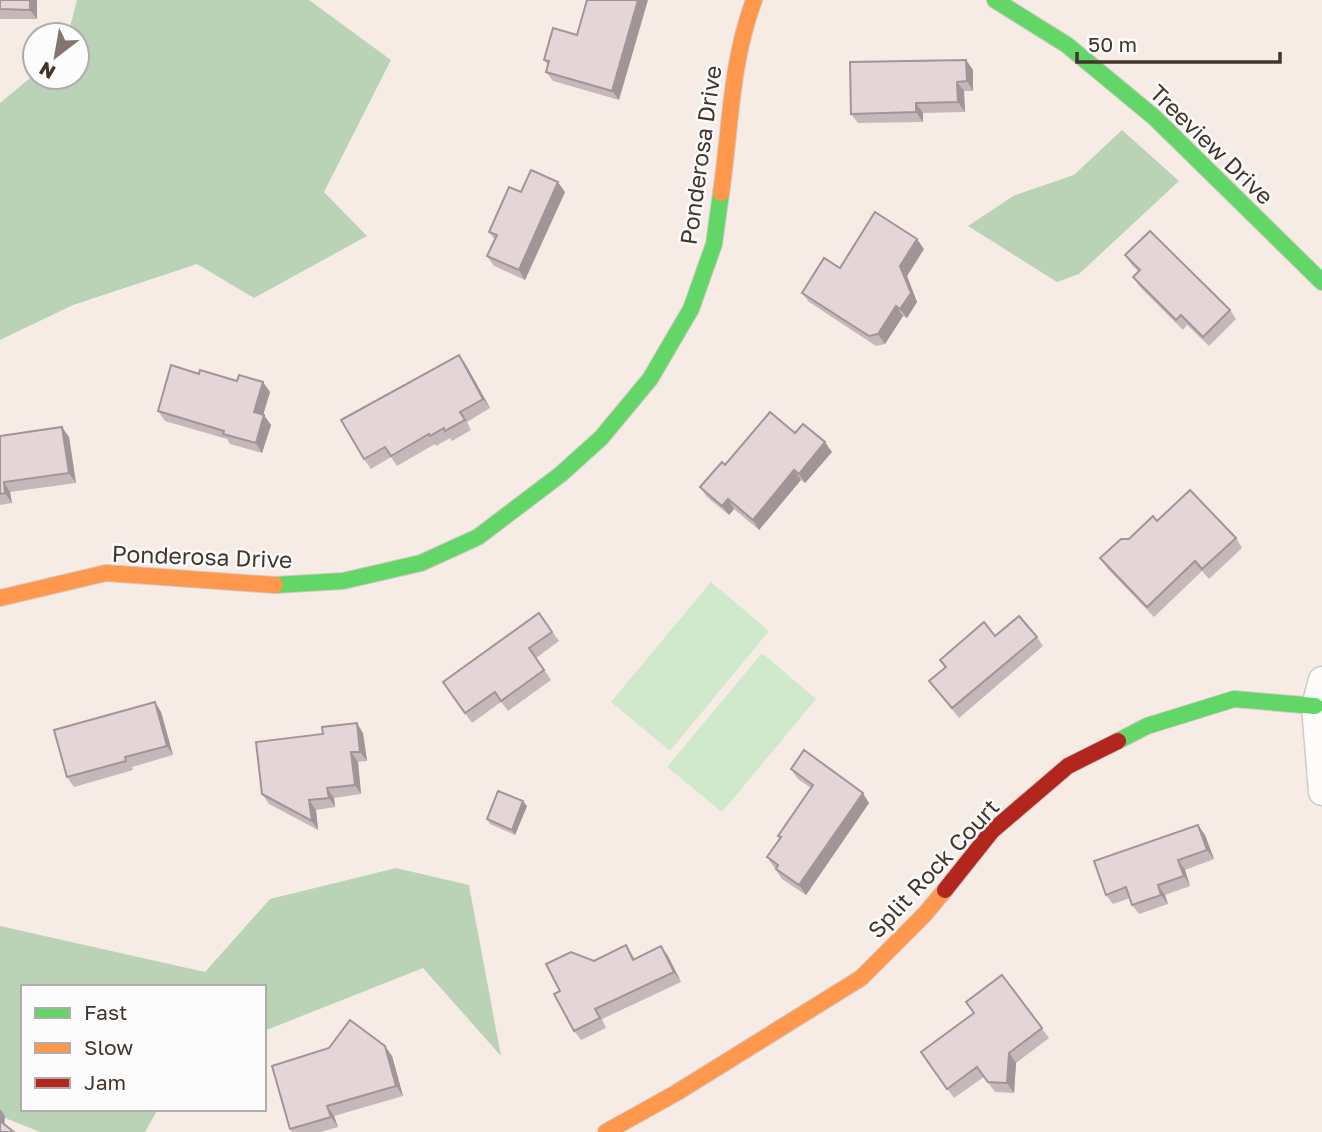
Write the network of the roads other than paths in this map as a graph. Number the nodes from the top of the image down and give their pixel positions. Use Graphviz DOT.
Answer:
graph roads {
  1 [pos="754,0"];
  2 [pos="995,0"];
  3 [pos="1322,282"];
  4 [pos="0,598"];
  5 [pos="1322,680"];
  6 [pos="1315,706"];
  7 [pos="1322,792"];
  8 [pos="606,1132"];
  1 -- 4 [label="street, Ponderosa Drive"];
  2 -- 3 [label="street, Treeview Drive"];
  5 -- 6 [label="street"];
  6 -- 7 [label="street"];
  6 -- 8 [label="street, Split Rock Court"];
}
